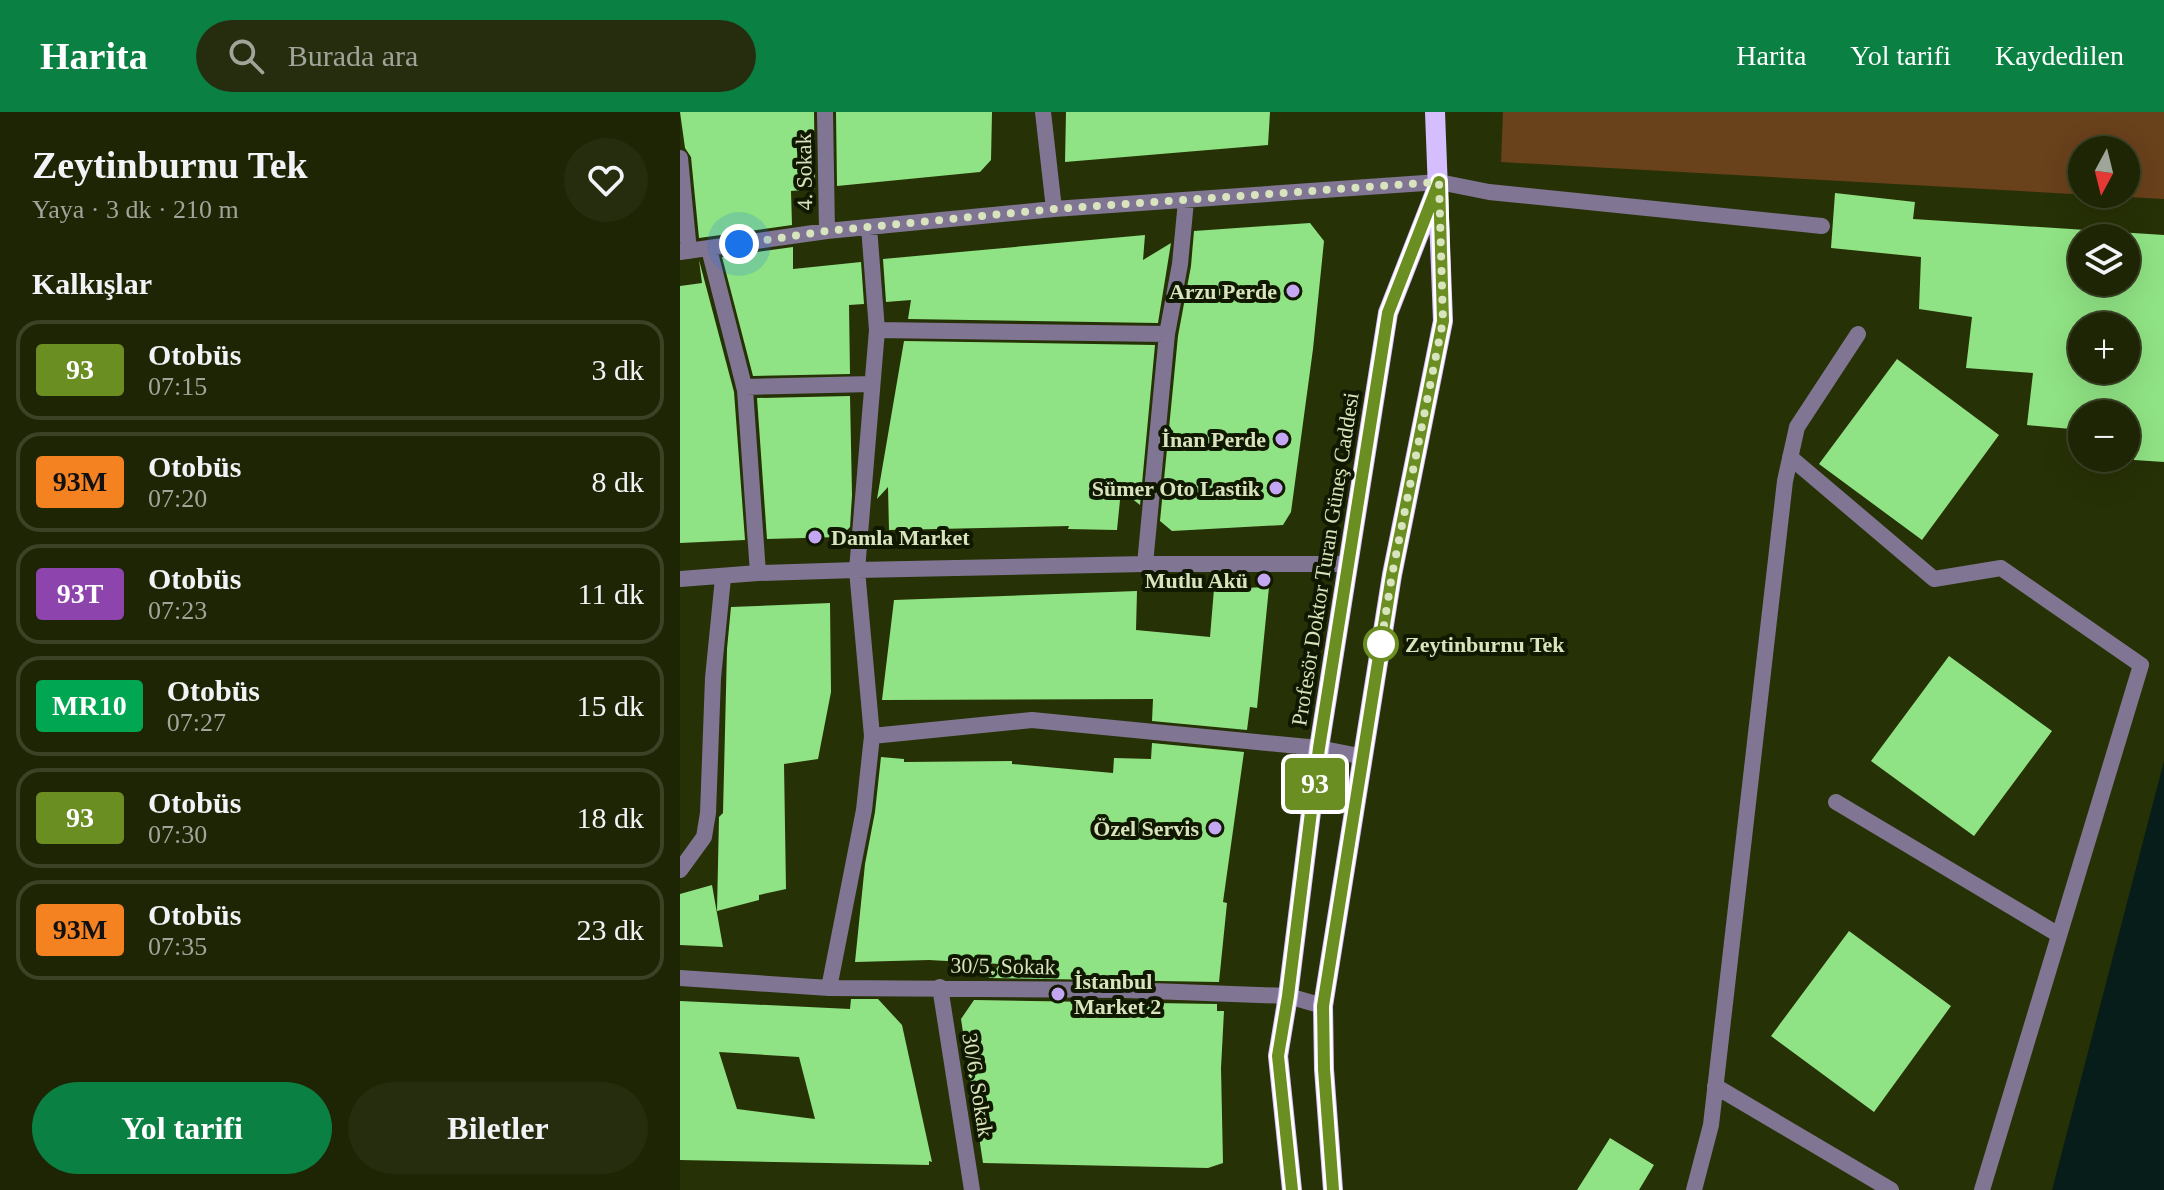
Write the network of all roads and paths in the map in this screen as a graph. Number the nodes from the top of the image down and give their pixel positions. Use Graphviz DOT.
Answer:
graph roads {
  1 [pos="825,112"];
  2 [pos="1043,112"];
  3 [pos="1435,112"];
  4 [pos="680,158"];
  5 [pos="1439,182"];
  6 [pos="1186,201"];
  7 [pos="1054,209"];
  8 [pos="1822,226"];
  9 [pos="869,227"];
  10 [pos="827,231"];
  11 [pos="709,249"];
  12 [pos="684,252"];
  13 [pos="877,330"];
  14 [pos="1167,334"];
  15 [pos="1858,334"];
  16 [pos="872,384"];
  17 [pos="744,387"];
  18 [pos="1790,457"];
  19 [pos="1145,564"];
  20 [pos="1349,564"];
  21 [pos="857,570"];
  22 [pos="758,573"];
  23 [pos="723,578"];
  24 [pos="680,579"];
  25 [pos="872,736"];
  26 [pos="1319,748"];
  27 [pos="1364,757"];
  28 [pos="1836,802"];
  29 [pos="680,870"];
  30 [pos="2059,935"];
  31 [pos="680,978"];
  32 [pos="940,987"];
  33 [pos="829,988"];
  34 [pos="1288,996"];
  35 [pos="1323,1006"];
  36 [pos="1715,1086"];
  37 [pos="972,1190"];
  38 [pos="1292,1190"];
  39 [pos="1333,1190"];
  40 [pos="1694,1190"];
  41 [pos="1891,1190"];
  42 [pos="1982,1190"];
  1 -- 10 [label="street, 4. Sokak"];
  2 -- 7 [label="street"];
  3 -- 5 [label="main road, Profesör Doktor Turan Güneş Caddesi"];
  4 -- 12 [label="street"];
  5 -- 6 [label="street"];
  5 -- 8 [label="street"];
  5 -- 20 [label="main road, Profesör Doktor Turan Güneş Caddesi"];
  5 -- 27 [label="main road, Profesör Doktor Turan Güneş Caddesi"];
  6 -- 7 [label="street"];
  6 -- 14 [label="street"];
  7 -- 9 [label="street"];
  9 -- 10 [label="street"];
  9 -- 13 [label="street"];
  10 -- 11 [label="street"];
  11 -- 12 [label="street"];
  11 -- 17 [label="street"];
  13 -- 14 [label="street"];
  13 -- 16 [label="street"];
  14 -- 19 [label="street"];
  15 -- 18 [label="street"];
  16 -- 17 [label="street"];
  16 -- 21 [label="street"];
  17 -- 22 [label="street"];
  18 -- 30 [label="street"];
  18 -- 36 [label="street"];
  19 -- 20 [label="street"];
  19 -- 21 [label="street"];
  20 -- 26 [label="main road, Profesör Doktor Turan Güneş Caddesi"];
  21 -- 22 [label="street"];
  21 -- 25 [label="street"];
  22 -- 23 [label="street"];
  23 -- 24 [label="street"];
  23 -- 29 [label="street"];
  25 -- 26 [label="street"];
  25 -- 33 [label="street"];
  26 -- 27 [label="street"];
  26 -- 34 [label="main road, Profesör Doktor Turan Güneş Caddesi"];
  27 -- 35 [label="main road, Profesör Doktor Turan Güneş Caddesi"];
  28 -- 30 [label="street"];
  30 -- 42 [label="street"];
  31 -- 33 [label="street, 30/5. Sokak"];
  32 -- 33 [label="street, 30/5. Sokak"];
  32 -- 34 [label="street, 30/5. Sokak"];
  32 -- 37 [label="street, 30/6. Sokak"];
  34 -- 35 [label="street, 30/5. Sokak"];
  34 -- 38 [label="main road, Profesör Doktor Turan Güneş Caddesi"];
  35 -- 39 [label="main road, Profesör Doktor Turan Güneş Caddesi"];
  36 -- 40 [label="street"];
  36 -- 41 [label="street"];
}
